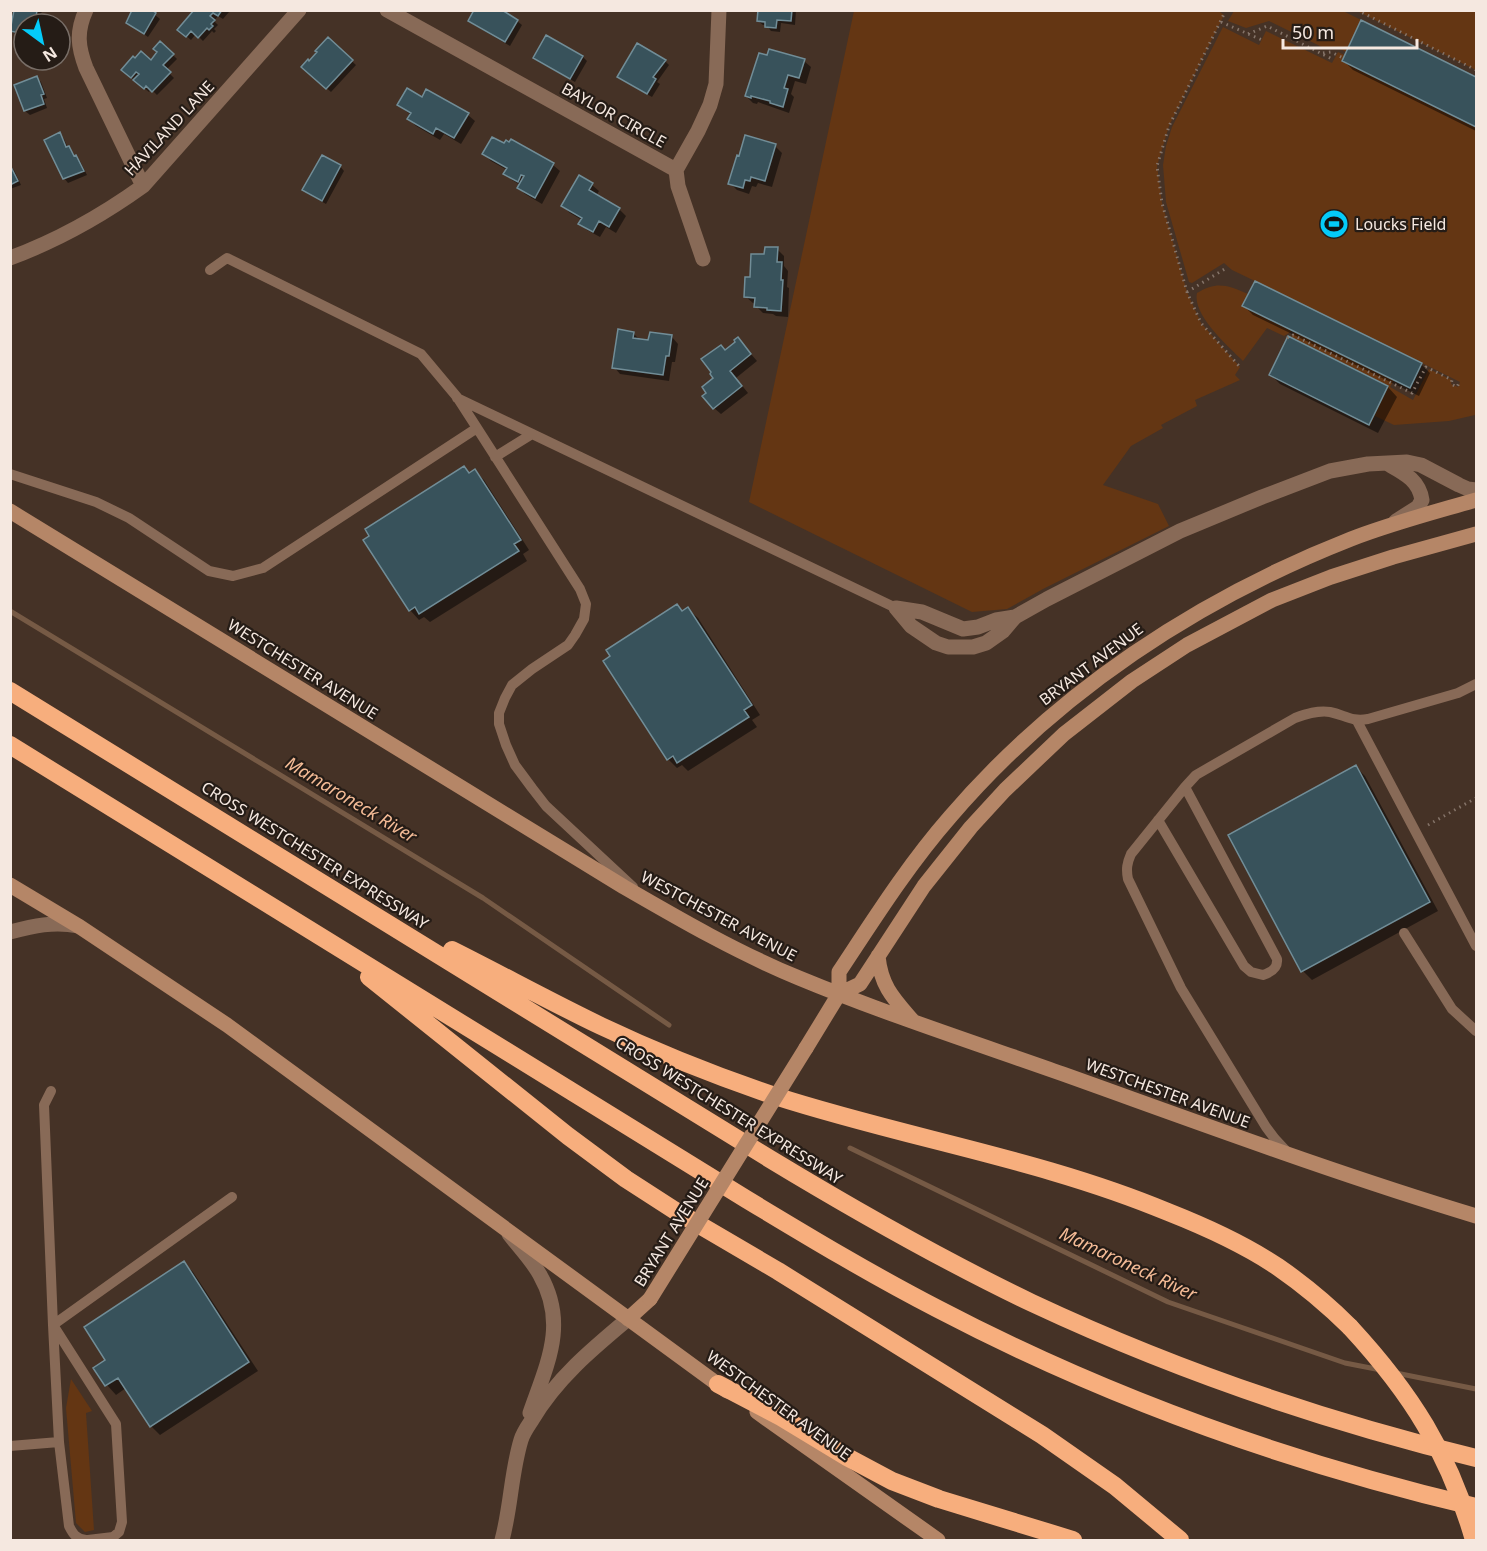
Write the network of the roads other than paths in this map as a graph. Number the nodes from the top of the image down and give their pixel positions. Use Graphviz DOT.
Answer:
graph roads {
  1 [pos="86,10"];
  2 [pos="299,10"];
  3 [pos="387,10"];
  4 [pos="719,10"];
  5 [pos="676,170"];
  6 [pos="143,186"];
  7 [pos="10,258"];
  8 [pos="703,259"];
  9 [pos="210,270"];
  10 [pos="457,397"];
  11 [pos="477,428"];
  12 [pos="532,434"];
  13 [pos="495,457"];
  14 [pos="1388,464"];
  15 [pos="10,474"];
  16 [pos="1476,490"];
  17 [pos="1476,500"];
  18 [pos="10,511"];
  19 [pos="1385,527"];
  20 [pos="1476,534"];
  21 [pos="896,608"];
  22 [pos="1015,617"];
  23 [pos="1476,684"];
  24 [pos="10,691"];
  25 [pos="1357,721"];
  26 [pos="10,746"];
  27 [pos="1185,787"];
  28 [pos="1158,820"];
  29 [pos="10,885"];
  30 [pos="339,893"];
  31 [pos="651,903"];
  32 [pos="80,927"];
  33 [pos="306,928"];
  34 [pos="10,932"];
  35 [pos="1404,933"];
  36 [pos="1476,946"];
  37 [pos="878,956"];
  38 [pos="839,994"];
  39 [pos="912,1020"];
  40 [pos="1476,1031"];
  41 [pos="51,1091"];
  42 [pos="1290,1155"];
  43 [pos="232,1197"];
  44 [pos="1476,1216"];
  45 [pos="503,1227"];
  46 [pos="628,1319"];
  47 [pos="53,1325"];
  48 [pos="718,1384"];
  49 [pos="522,1437"];
  50 [pos="59,1442"];
  51 [pos="10,1446"];
  52 [pos="1476,1458"];
  53 [pos="1476,1507"];
  54 [pos="87,1540"];
  55 [pos="502,1540"];
  56 [pos="938,1540"];
  57 [pos="1073,1540"];
  58 [pos="1180,1540"];
  59 [pos="1474,1540"];
  1 -- 6 [label="street"];
  2 -- 6 [label="street, HAVILAND LANE"];
  3 -- 5 [label="street, BAYLOR CIRCLE"];
  4 -- 5 [label="street, BAYLOR CIRCLE"];
  5 -- 8 [label="street"];
  6 -- 7 [label="street, HAVILAND LANE"];
  9 -- 10 [label="lane"];
  10 -- 11 [label="lane"];
  10 -- 12 [label="lane"];
  11 -- 13 [label="lane"];
  11 -- 15 [label="lane"];
  12 -- 13 [label="lane"];
  12 -- 21 [label="lane"];
  13 -- 31 [label="lane"];
  14 -- 16 [label="street"];
  14 -- 19 [label="street"];
  14 -- 22 [label="street"];
  17 -- 19 [label="main road, BRYANT AVENUE"];
  18 -- 31 [label="main road, WESTCHESTER AVENUE"];
  19 -- 38 [label="main road, BRYANT AVENUE"];
  20 -- 37 [label="main road, BRYANT AVENUE"];
  21 -- 22 [label="street"];
  21 -- 22 [label="street"];
  23 -- 25 [label="lane"];
  24 -- 30 [label="highway, CROSS WESTCHESTER EXPRESSWAY"];
  25 -- 27 [label="lane"];
  25 -- 36 [label="lane"];
  26 -- 33 [label="highway"];
  27 -- 28 [label="lane"];
  27 -- 28 [label="lane"];
  28 -- 42 [label="lane"];
  29 -- 32 [label="main road, WESTCHESTER AVENUE"];
  30 -- 52 [label="highway, CROSS WESTCHESTER EXPRESSWAY"];
  30 -- 59 [label="highway, bridge"];
  31 -- 38 [label="main road, WESTCHESTER AVENUE"];
  32 -- 34 [label="street"];
  32 -- 45 [label="main road, WESTCHESTER AVENUE"];
  33 -- 53 [label="highway"];
  33 -- 58 [label="highway"];
  35 -- 40 [label="lane"];
  37 -- 38 [label="main road, BRYANT AVENUE"];
  37 -- 39 [label="main road"];
  38 -- 39 [label="main road, WESTCHESTER AVENUE"];
  38 -- 46 [label="main road, BRYANT AVENUE, bridge"];
  39 -- 42 [label="main road, WESTCHESTER AVENUE"];
  41 -- 47 [label="lane"];
  42 -- 44 [label="main road, WESTCHESTER AVENUE"];
  43 -- 47 [label="lane"];
  45 -- 46 [label="main road, WESTCHESTER AVENUE"];
  45 -- 49 [label="street"];
  46 -- 48 [label="main road, WESTCHESTER AVENUE"];
  46 -- 49 [label="street, BRYANT AVENUE"];
  47 -- 50 [label="lane"];
  47 -- 54 [label="lane"];
  48 -- 56 [label="main road, WESTCHESTER AVENUE"];
  48 -- 57 [label="highway"];
  49 -- 55 [label="street, BRYANT AVENUE"];
  50 -- 51 [label="lane"];
  50 -- 54 [label="lane"];
}
